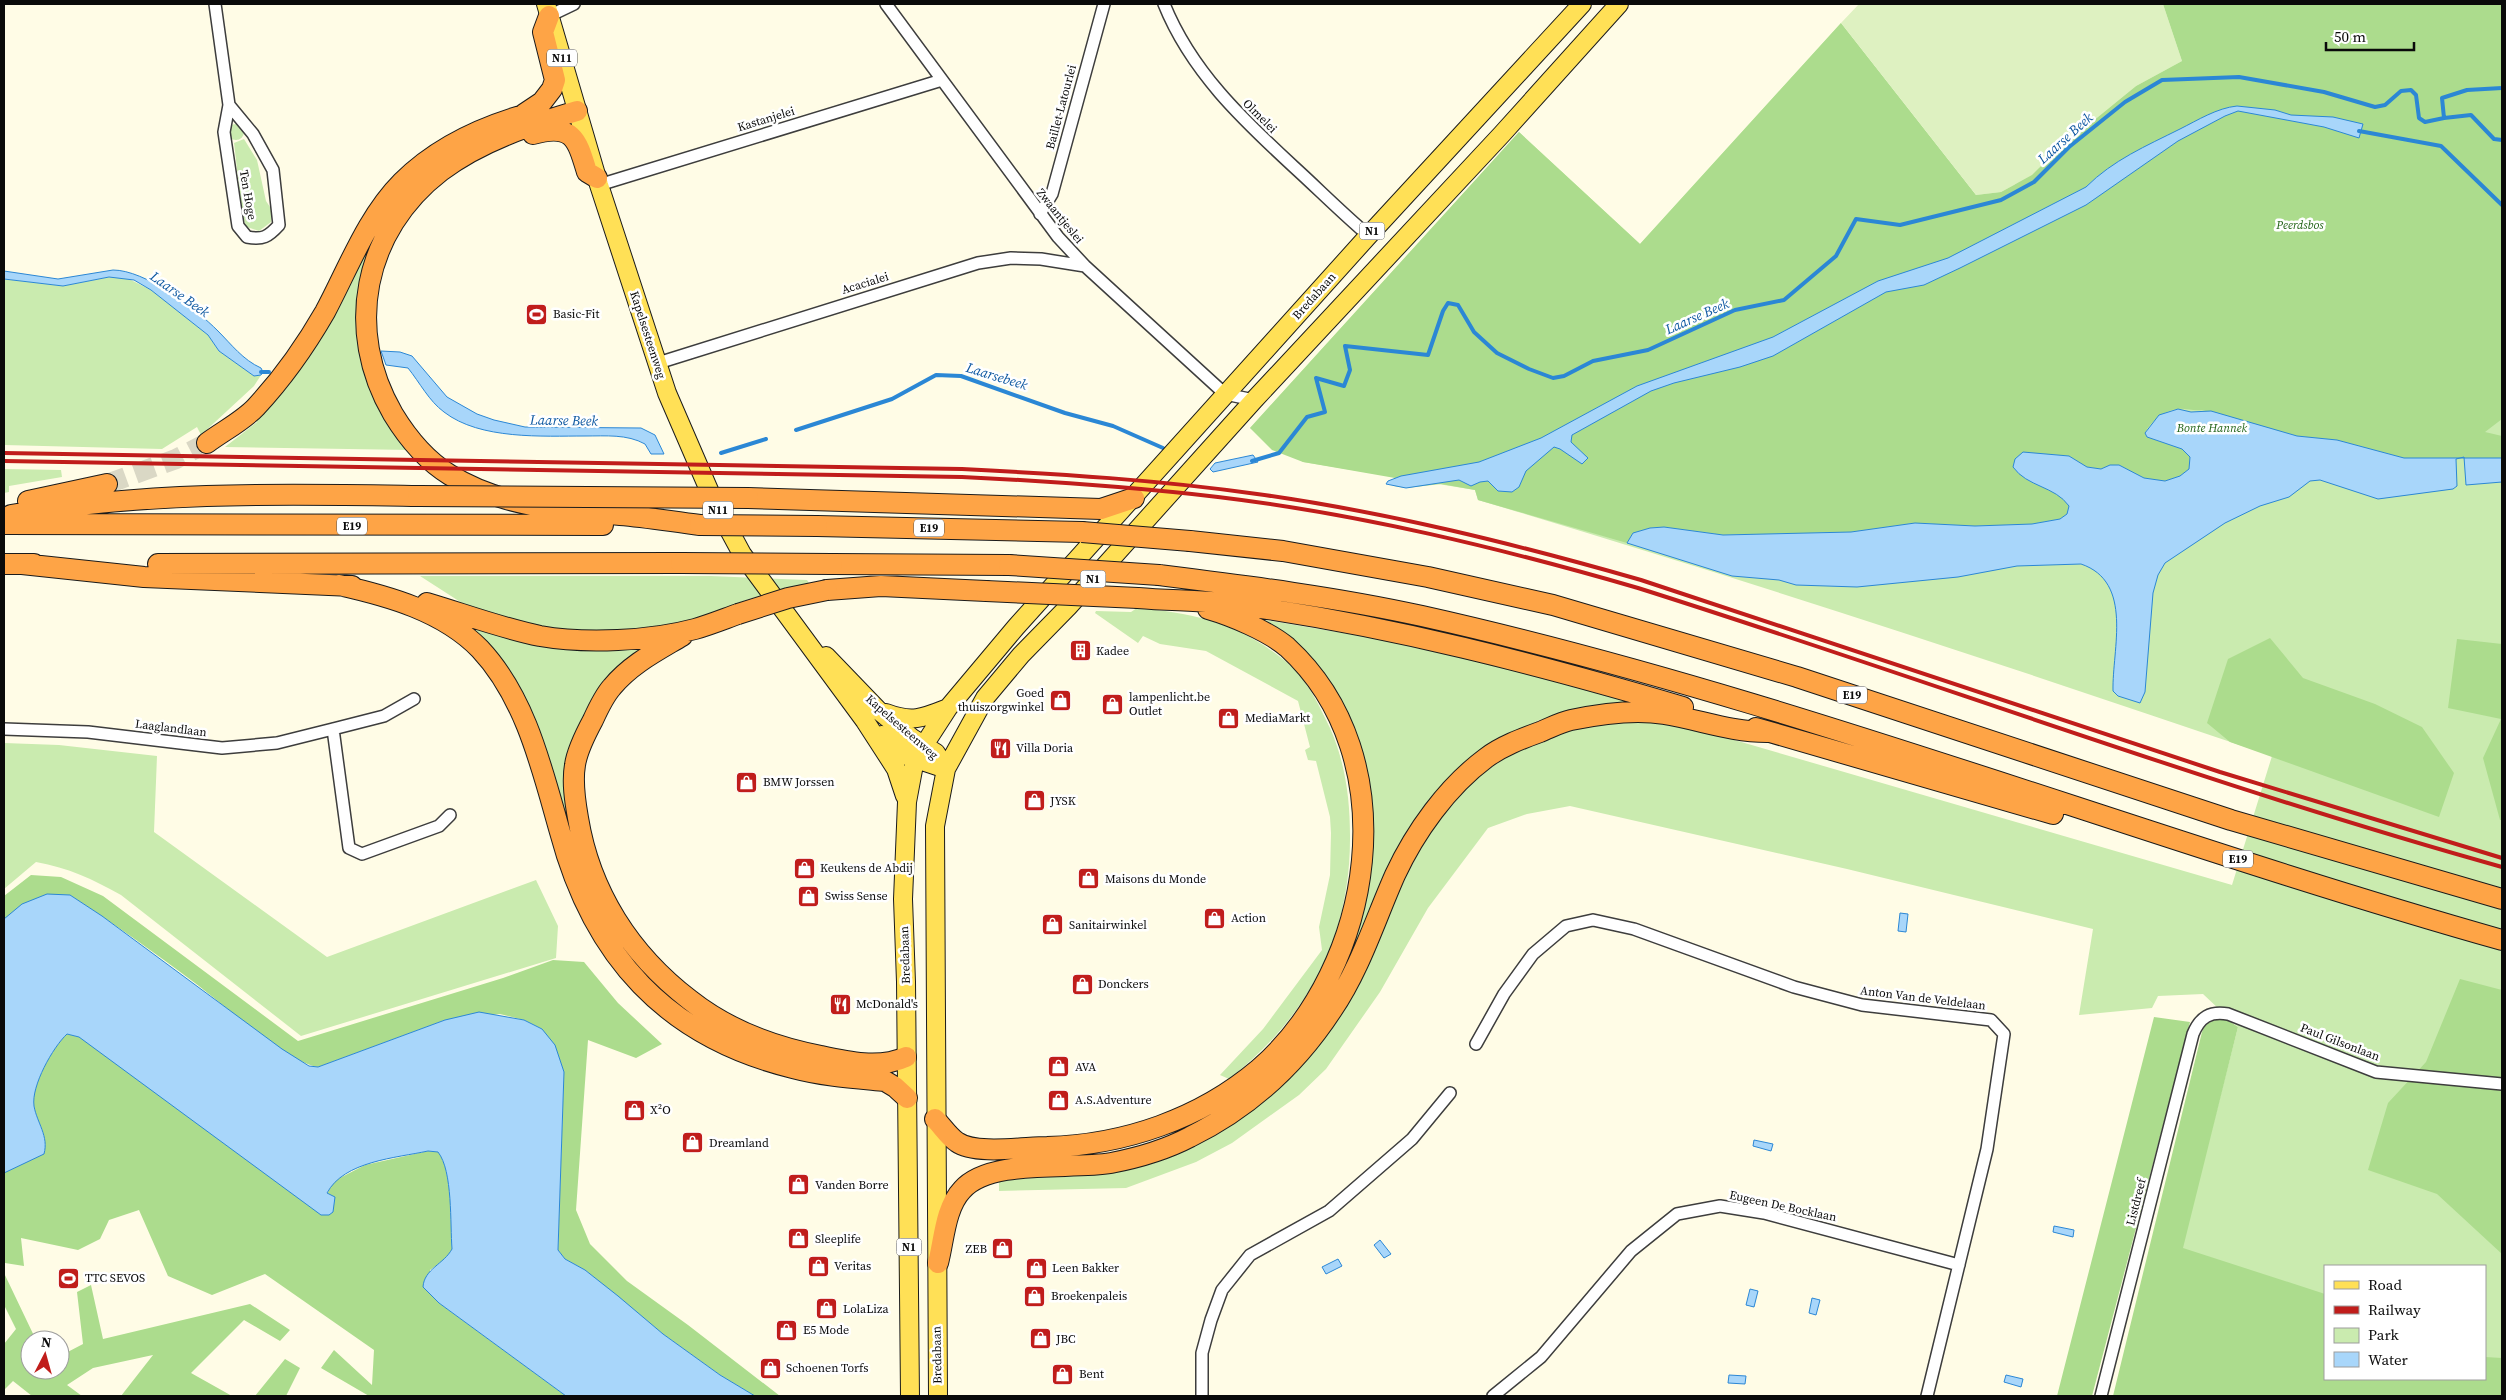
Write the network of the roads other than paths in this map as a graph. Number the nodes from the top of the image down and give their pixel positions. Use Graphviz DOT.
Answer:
graph roads {
  1 [pos="215,4"];
  2 [pos="574,4"];
  3 [pos="886,4"];
  4 [pos="1104,4"];
  5 [pos="1164,4"];
  6 [pos="1582,4"];
  7 [pos="1619,4"];
  8 [pos="548,10"];
  9 [pos="942,80"];
  10 [pos="229,105"];
  11 [pos="576,105"];
  12 [pos="524,114"];
  13 [pos="500,140"];
  14 [pos="598,181"];
  15 [pos="1040,214"];
  16 [pos="1361,229"];
  17 [pos="1085,266"];
  18 [pos="658,363"];
  19 [pos="1225,394"];
  20 [pos="1257,397"];
  21 [pos="207,443"];
  22 [pos="107,484"];
  23 [pos="1134,498"];
  24 [pos="4,510"];
  25 [pos="4,516"];
  26 [pos="4,524"];
  27 [pos="700,525"];
  28 [pos="13,564"];
  29 [pos="339,585"];
  30 [pos="1049,591"];
  31 [pos="1175,601"];
  32 [pos="1068,607"];
  33 [pos="694,629"];
  34 [pos="414,699"];
  35 [pos="948,708"];
  36 [pos="871,715"];
  37 [pos="4,729"];
  38 [pos="333,729"];
  39 [pos="1768,732"];
  40 [pos="919,752"];
  41 [pos="946,769"];
  42 [pos="907,802"];
  43 [pos="450,815"];
  44 [pos="2172,838"];
  45 [pos="2502,899"];
  46 [pos="2502,940"];
  47 [pos="935,980"];
  48 [pos="906,982"];
  49 [pos="2203,1018"];
  50 [pos="1476,1044"];
  51 [pos="906,1057"];
  52 [pos="2502,1084"];
  53 [pos="1450,1093"];
  54 [pos="907,1098"];
  55 [pos="935,1119"];
  56 [pos="938,1262"];
  57 [pos="1959,1265"];
  58 [pos="910,1396"];
  59 [pos="938,1396"];
  60 [pos="1202,1396"];
  61 [pos="1493,1396"];
  62 [pos="1926,1396"];
  63 [pos="2101,1396"];
  1 -- 10 [label="street, Ten Hoge"];
  2 -- 8 [label="street"];
  3 -- 9 [label="street, Zwaantjeslei"];
  4 -- 15 [label="street, Baillet-Latourlei"];
  5 -- 16 [label="street, Olmelei"];
  6 -- 19 [label="main road, Bredabaan / N1"];
  7 -- 20 [label="main road, Bredabaan / N1"];
  8 -- 11 [label="main road, Kapelsesteenweg / N11"];
  8 -- 12 [label="highway"];
  9 -- 14 [label="street, Kastanjelei"];
  9 -- 15 [label="street, Zwaantjeslei"];
  10 -- 10 [label="street, Ten Hoge"];
  11 -- 12 [label="highway"];
  11 -- 13 [label="highway"];
  11 -- 14 [label="main road, Kapelsesteenweg / N11"];
  12 -- 21 [label="highway"];
  13 -- 14 [label="highway"];
  13 -- 27 [label="highway"];
  14 -- 18 [label="main road, Kapelsesteenweg / N11"];
  15 -- 17 [label="street, Zwaantjeslei"];
  17 -- 18 [label="street, Acacialei"];
  17 -- 19 [label="street, Zwaantjeslei"];
  18 -- 36 [label="main road, Kapelsesteenweg / N11"];
  19 -- 20 [label="street"];
  19 -- 23 [label="main road, Bredabaan / N1"];
  20 -- 32 [label="main road, Bredabaan / N1"];
  22 -- 24 [label="highway"];
  23 -- 25 [label="highway, bridge"];
  23 -- 30 [label="main road, Bredabaan / N1"];
  26 -- 27 [label="highway, E19"];
  27 -- 45 [label="highway, E19, bridge"];
  28 -- 29 [label="highway"];
  28 -- 44 [label="highway, E19, bridge"];
  29 -- 33 [label="highway"];
  29 -- 54 [label="highway"];
  30 -- 32 [label="street"];
  30 -- 35 [label="main road, Bredabaan / N1"];
  31 -- 33 [label="highway, bridge"];
  31 -- 39 [label="highway"];
  31 -- 55 [label="highway"];
  32 -- 41 [label="main road, Bredabaan / N1"];
  33 -- 51 [label="highway"];
  34 -- 38 [label="street, Laaglandlaan"];
  35 -- 36 [label="main road"];
  35 -- 40 [label="main road, Bredabaan / N1"];
  36 -- 40 [label="main road, Kapelsesteenweg / N11"];
  36 -- 42 [label="main road, Kapelsesteenweg / N11"];
  37 -- 38 [label="street, Laaglandlaan"];
  38 -- 43 [label="street"];
  39 -- 44 [label="highway"];
  39 -- 56 [label="highway"];
  40 -- 41 [label="main road, Kapelsesteenweg / N11"];
  40 -- 42 [label="main road, Bredabaan / N1"];
  41 -- 47 [label="main road, Bredabaan / N1"];
  42 -- 48 [label="main road, Bredabaan / N1"];
  44 -- 46 [label="highway, E19"];
  47 -- 48 [label="main road"];
  47 -- 55 [label="main road, Bredabaan / N1"];
  48 -- 51 [label="main road, Bredabaan / N1"];
  49 -- 52 [label="street, Paul Gilsonlaan"];
  49 -- 63 [label="street, Listdreef"];
  50 -- 57 [label="street, Anton Van de Veldelaan"];
  51 -- 54 [label="main road, Bredabaan / N1"];
  53 -- 60 [label="street"];
  54 -- 58 [label="main road, Bredabaan / N1"];
  55 -- 56 [label="main road, Bredabaan / N1"];
  56 -- 59 [label="main road, Bredabaan / N1"];
  57 -- 61 [label="street, Eugeen De Bocklaan"];
  57 -- 62 [label="street, Anton Van de Veldelaan"];
}
